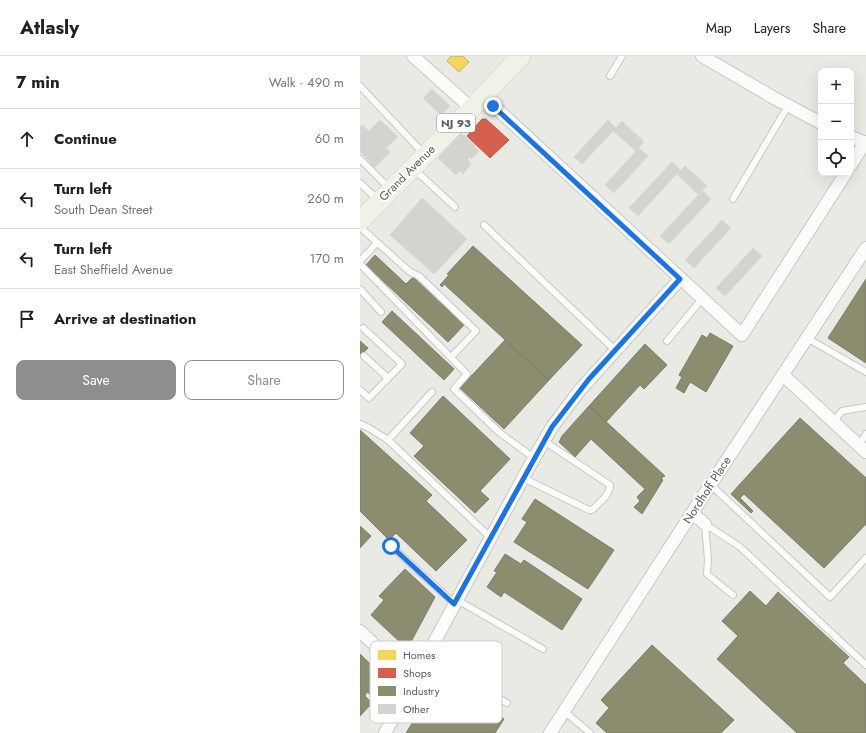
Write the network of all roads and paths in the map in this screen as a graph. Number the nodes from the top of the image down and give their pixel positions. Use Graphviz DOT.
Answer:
graph roads {
  1 [pos="413,56"];
  2 [pos="521,56"];
  3 [pos="622,56"];
  4 [pos="702,56"];
  5 [pos="610,76"];
  6 [pos="360,86"];
  7 [pos="477,102"];
  8 [pos="788,106"];
  9 [pos="818,121"];
  10 [pos="854,138"];
  11 [pos="866,143"];
  12 [pos="360,159"];
  13 [pos="854,161"];
  14 [pos="419,162"];
  15 [pos="844,176"];
  16 [pos="360,183"];
  17 [pos="385,196"];
  18 [pos="733,199"];
  19 [pos="455,207"];
  20 [pos="360,221"];
  21 [pos="484,225"];
  22 [pos="360,227"];
  23 [pos="377,243"];
  24 [pos="866,248"];
  25 [pos="360,261"];
  26 [pos="360,264"];
  27 [pos="680,279"];
  28 [pos="360,289"];
  29 [pos="702,299"];
  30 [pos="381,312"];
  31 [pos="363,328"];
  32 [pos="807,338"];
  33 [pos="666,341"];
  34 [pos="615,350"];
  35 [pos="364,356"];
  36 [pos="450,357"];
  37 [pos="866,372"];
  38 [pos="783,375"];
  39 [pos="388,378"];
  40 [pos="360,390"];
  41 [pos="432,392"];
  42 [pos="866,407"];
  43 [pos="834,422"];
  44 [pos="360,424"];
  45 [pos="866,434"];
  46 [pos="388,440"];
  47 [pos="544,440"];
  48 [pos="862,448"];
  49 [pos="534,458"];
  50 [pos="523,478"];
  51 [pos="710,485"];
  52 [pos="692,513"];
  53 [pos="705,524"];
  54 [pos="491,538"];
  55 [pos="391,546"];
  56 [pos="866,558"];
  57 [pos="733,594"];
  58 [pos="456,602"];
  59 [pos="360,631"];
  60 [pos="371,641"];
  61 [pos="434,641"];
  62 [pos="543,649"];
  63 [pos="866,665"];
  64 [pos="502,700"];
  65 [pos="508,703"];
  66 [pos="564,711"];
  67 [pos="390,723"];
  68 [pos="384,733"];
  69 [pos="550,733"];
  70 [pos="590,733"];
  1 -- 7 [label="street"];
  2 -- 7 [label="main road, Grand Avenue / NJ 93"];
  3 -- 5 [label="lane"];
  4 -- 8 [label="street"];
  6 -- 14 [label="lane"];
  7 -- 14 [label="main road, Grand Avenue / NJ 93"];
  7 -- 27 [label="street"];
  8 -- 9 [label="street"];
  8 -- 18 [label="lane"];
  10 -- 11 [label="street"];
  11 -- 13 [label="street"];
  12 -- 17 [label="lane"];
  14 -- 17 [label="main road, Grand Avenue / NJ 93"];
  14 -- 19 [label="lane"];
  15 -- 29 [label="street"];
  16 -- 17 [label="lane"];
  17 -- 20 [label="main road, Grand Avenue / NJ 93"];
  21 -- 34 [label="lane"];
  22 -- 23 [label="lane"];
  23 -- 25 [label="lane"];
  23 -- 36 [label="lane"];
  24 -- 32 [label="street, Nordhoff Place"];
  26 -- 36 [label="lane"];
  27 -- 29 [label="street"];
  27 -- 34 [label="street"];
  28 -- 30 [label="lane"];
  29 -- 33 [label="lane"];
  31 -- 39 [label="lane"];
  32 -- 37 [label="lane"];
  32 -- 38 [label="street, Nordhoff Place"];
  34 -- 47 [label="street"];
  35 -- 39 [label="lane"];
  36 -- 49 [label="lane"];
  38 -- 43 [label="street"];
  38 -- 51 [label="street, Nordhoff Place"];
  39 -- 40 [label="lane"];
  41 -- 46 [label="lane"];
  42 -- 43 [label="lane"];
  43 -- 48 [label="street"];
  44 -- 46 [label="lane"];
  45 -- 48 [label="lane"];
  46 -- 54 [label="lane"];
  47 -- 49 [label="street"];
  47 -- 50 [label="lane"];
  49 -- 50 [label="street"];
  50 -- 54 [label="street"];
  51 -- 52 [label="street, Nordhoff Place"];
  51 -- 56 [label="lane"];
  52 -- 53 [label="street"];
  52 -- 66 [label="street, Nordhoff Place"];
  53 -- 57 [label="lane"];
  53 -- 63 [label="lane"];
  54 -- 58 [label="street"];
  55 -- 58 [label="lane"];
  58 -- 61 [label="street"];
  58 -- 62 [label="lane"];
  59 -- 60 [label="street"];
  64 -- 65 [label="lane"];
  66 -- 69 [label="street, Nordhoff Place"];
  66 -- 70 [label="lane"];
  67 -- 68 [label="street"];
}
